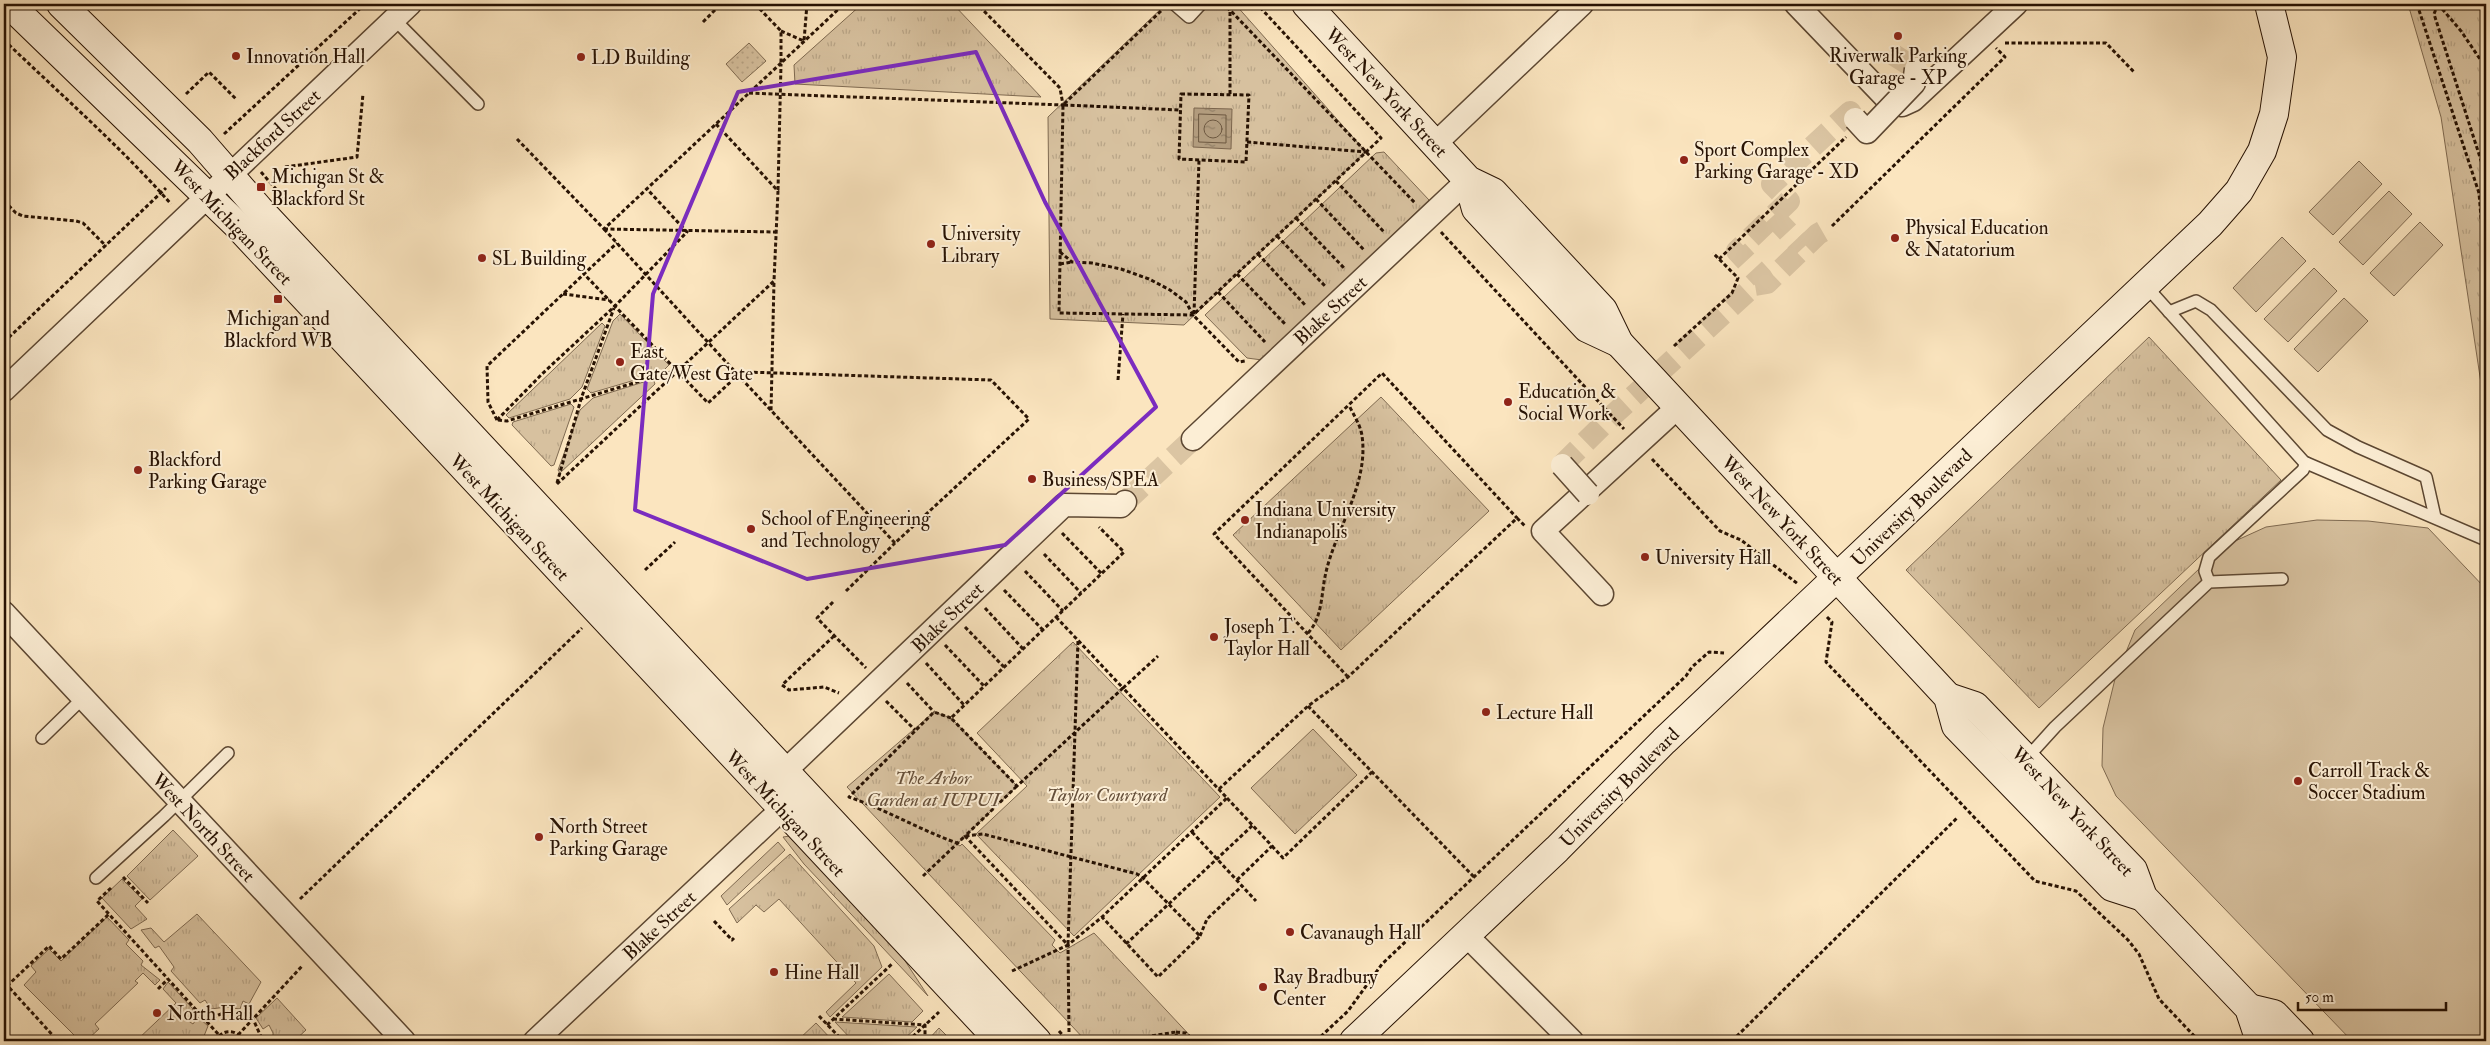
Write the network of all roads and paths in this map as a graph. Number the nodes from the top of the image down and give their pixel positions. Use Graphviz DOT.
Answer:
graph roads {
  1 [pos="9,4"];
  2 [pos="60,4"];
  3 [pos="365,4"];
  4 [pos="721,4"];
  5 [pos="755,4"];
  6 [pos="807,4"];
  7 [pos="844,4"];
  8 [pos="977,4"];
  9 [pos="1174,4"];
  10 [pos="1201,4"];
  11 [pos="1221,4"];
  12 [pos="1230,4"];
  13 [pos="1257,4"];
  14 [pos="1306,4"];
  15 [pos="1582,4"];
  16 [pos="1796,4"];
  17 [pos="2016,4"];
  18 [pos="2270,4"];
  19 [pos="2417,4"];
  20 [pos="2438,4"];
  21 [pos="1162,10"];
  22 [pos="1230,10"];
  23 [pos="402,11"];
  24 [pos="703,22"];
  25 [pos="781,31"];
  26 [pos="4,40"];
  27 [pos="804,41"];
  28 [pos="1992,43"];
  29 [pos="2005,57"];
  30 [pos="781,63"];
  31 [pos="2486,68"];
  32 [pos="1916,69"];
  33 [pos="2134,72"];
  34 [pos="749,93"];
  35 [pos="363,94"];
  36 [pos="1230,94"];
  37 [pos="185,95"];
  38 [pos="781,96"];
  39 [pos="237,100"];
  40 [pos="478,104"];
  41 [pos="1063,105"];
  42 [pos="1180,110"];
  43 [pos="716,124"];
  44 [pos="1851,127"];
  45 [pos="219,139"];
  46 [pos="518,139"];
  47 [pos="1247,142"];
  48 [pos="1435,144"];
  49 [pos="1366,152"];
  50 [pos="1199,160"];
  51 [pos="257,167"];
  52 [pos="285,167"];
  53 [pos="229,175"];
  54 [pos="2486,176"];
  55 [pos="1468,180"];
  56 [pos="1336,181"];
  57 [pos="647,188"];
  58 [pos="778,191"];
  59 [pos="161,193"];
  60 [pos="207,195"];
  61 [pos="284,198"];
  62 [pos="1316,199"];
  63 [pos="4,201"];
  64 [pos="173,207"];
  65 [pos="1428,217"];
  66 [pos="1296,218"];
  67 [pos="1832,226"];
  68 [pos="604,229"];
  69 [pos="687,232"];
  70 [pos="776,232"];
  71 [pos="1277,236"];
  72 [pos="1390,238"];
  73 [pos="616,243"];
  74 [pos="106,246"];
  75 [pos="1060,252"];
  76 [pos="1713,253"];
  77 [pos="1258,254"];
  78 [pos="1370,256"];
  79 [pos="1719,259"];
  80 [pos="1072,262"];
  81 [pos="1060,264"];
  82 [pos="584,274"];
  83 [pos="645,274"];
  84 [pos="1237,274"];
  85 [pos="1351,275"];
  86 [pos="2486,278"];
  87 [pos="774,281"];
  88 [pos="2145,285"];
  89 [pos="1218,292"];
  90 [pos="1332,293"];
  91 [pos="562,294"];
  92 [pos="609,300"];
  93 [pos="615,306"];
  94 [pos="1312,312"];
  95 [pos="2169,312"];
  96 [pos="1123,314"];
  97 [pos="1194,315"];
  98 [pos="1292,331"];
  99 [pos="4,342"];
  100 [pos="707,342"];
  101 [pos="1266,342"];
  102 [pos="1674,346"];
  103 [pos="676,370"];
  104 [pos="772,373"];
  105 [pos="738,375"];
  106 [pos="1118,380"];
  107 [pos="4,390"];
  108 [pos="581,399"];
  109 [pos="1349,405"];
  110 [pos="1678,407"];
  111 [pos="772,411"];
  112 [pos="497,420"];
  113 [pos="1193,439"];
  114 [pos="1638,444"];
  115 [pos="2306,462"];
  116 [pos="1562,466"];
  117 [pos="1588,494"];
  118 [pos="1125,502"];
  119 [pos="1077,505"];
  120 [pos="2435,517"];
  121 [pos="1517,518"];
  122 [pos="1528,530"];
  123 [pos="1060,531"];
  124 [pos="2486,540"];
  125 [pos="674,542"];
  126 [pos="895,543"];
  127 [pos="1041,551"];
  128 [pos="1022,569"];
  129 [pos="646,570"];
  130 [pos="1102,574"];
  131 [pos="1838,578"];
  132 [pos="2282,579"];
  133 [pos="1794,580"];
  134 [pos="2209,582"];
  135 [pos="1002,588"];
  136 [pos="846,591"];
  137 [pos="1082,593"];
  138 [pos="1602,594"];
  139 [pos="833,602"];
  140 [pos="982,606"];
  141 [pos="1063,611"];
  142 [pos="4,613"];
  143 [pos="1056,617"];
  144 [pos="1832,622"];
  145 [pos="963,624"];
  146 [pos="583,627"];
  147 [pos="1043,630"];
  148 [pos="1308,633"];
  149 [pos="834,636"];
  150 [pos="1078,639"];
  151 [pos="943,643"];
  152 [pos="1730,647"];
  153 [pos="1023,649"];
  154 [pos="1158,656"];
  155 [pos="924,661"];
  156 [pos="1004,667"];
  157 [pos="873,675"];
  158 [pos="1348,677"];
  159 [pos="903,679"];
  160 [pos="984,686"];
  161 [pos="1123,688"];
  162 [pos="841,695"];
  163 [pos="883,698"];
  164 [pos="82,699"];
  165 [pos="964,705"];
  166 [pos="1308,706"];
  167 [pos="934,712"];
  168 [pos="951,718"];
  169 [pos="915,730"];
  170 [pos="1075,733"];
  171 [pos="42,738"];
  172 [pos="746,751"];
  173 [pos="228,753"];
  174 [pos="2016,768"];
  175 [pos="784,772"];
  176 [pos="1372,772"];
  177 [pos="1018,786"];
  178 [pos="1219,789"];
  179 [pos="1227,798"];
  180 [pos="179,801"];
  181 [pos="782,809"];
  182 [pos="1958,818"];
  183 [pos="1253,825"];
  184 [pos="1192,832"];
  185 [pos="964,836"];
  186 [pos="957,843"];
  187 [pos="1272,846"];
  188 [pos="1070,857"];
  189 [pos="1218,859"];
  190 [pos="129,870"];
  191 [pos="923,876"];
  192 [pos="123,877"];
  193 [pos="1474,877"];
  194 [pos="96,878"];
  195 [pos="1143,878"];
  196 [pos="1237,880"];
  197 [pos="1242,886"];
  198 [pos="1256,901"];
  199 [pos="148,902"];
  200 [pos="1168,904"];
  201 [pos="285,913"];
  202 [pos="109,914"];
  203 [pos="1102,917"];
  204 [pos="714,921"];
  205 [pos="1466,935"];
  206 [pos="1200,936"];
  207 [pos="734,938"];
  208 [pos="1068,944"];
  209 [pos="1126,944"];
  210 [pos="893,963"];
  211 [pos="302,965"];
  212 [pos="1012,971"];
  213 [pos="168,979"];
  214 [pos="6,985"];
  215 [pos="158,989"];
  216 [pos="2250,1008"];
  217 [pos="939,1012"];
  218 [pos="819,1016"];
  219 [pos="252,1019"];
  220 [pos="833,1019"];
  221 [pos="207,1022"];
  222 [pos="828,1025"];
  223 [pos="925,1025"];
  224 [pos="1069,1032"];
  225 [pos="1176,1032"];
  226 [pos="219,1035"];
  227 [pos="238,1035"];
  228 [pos="397,1038"];
  229 [pos="58,1041"];
  230 [pos="215,1041"];
  231 [pos="244,1041"];
  232 [pos="263,1041"];
  233 [pos="535,1041"];
  234 [pos="843,1041"];
  235 [pos="908,1041"];
  236 [pos="925,1041"];
  237 [pos="1000,1041"];
  238 [pos="1037,1041"];
  239 [pos="1120,1041"];
  240 [pos="1177,1041"];
  241 [pos="1194,1041"];
  242 [pos="1316,1041"];
  243 [pos="1354,1041"];
  244 [pos="1572,1041"];
  245 [pos="1732,1041"];
  246 [pos="2199,1041"];
  247 [pos="2266,1041"];
  248 [pos="2300,1041"];
  1 -- 60 [label="main road, West Michigan Street"];
  2 -- 53 [label="main road, West Michigan Street"];
  3 -- 45 [label="path"];
  4 -- 24 [label="path"];
  5 -- 25 [label="path"];
  6 -- 27 [label="path"];
  7 -- 27 [label="path"];
  8 -- 41 [label="path"];
  9 -- 10 [label="lane"];
  11 -- 22 [label="path"];
  12 -- 22 [label="path"];
  13 -- 49 [label="path, West New York Street"];
  14 -- 48 [label="main road, West New York Street"];
  15 -- 48 [label="street"];
  16 -- 17 [label="street"];
  18 -- 88 [label="main road, University Boulevard"];
  19 -- 86 [label="path"];
  20 -- 31 [label="path"];
  20 -- 54 [label="path"];
  21 -- 41 [label="path"];
  22 -- 36 [label="path"];
  22 -- 49 [label="path"];
  23 -- 40 [label="lane"];
  23 -- 53 [label="street, Blackford Street"];
  25 -- 27 [label="path"];
  25 -- 30 [label="path"];
  26 -- 59 [label="path"];
  27 -- 30 [label="path"];
  28 -- 33 [label="path"];
  29 -- 67 [label="path"];
  30 -- 34 [label="path"];
  30 -- 38 [label="path"];
  32 -- 44 [label="street, bridge"];
  34 -- 38 [label="path"];
  34 -- 43 [label="path"];
  35 -- 52 [label="path"];
  36 -- 42 [label="path"];
  36 -- 47 [label="path"];
  37 -- 39 [label="path"];
  38 -- 41 [label="path"];
  38 -- 58 [label="path"];
  41 -- 42 [label="path"];
  41 -- 75 [label="path"];
  42 -- 50 [label="path"];
  43 -- 57 [label="path"];
  43 -- 58 [label="path"];
  44 -- 79 [label="path"];
  46 -- 68 [label="path"];
  47 -- 49 [label="path"];
  47 -- 50 [label="path"];
  48 -- 55 [label="main road, West New York Street"];
  49 -- 56 [label="path"];
  49 -- 65 [label="path"];
  50 -- 97 [label="path"];
  51 -- 61 [label="path"];
  53 -- 60 [label="street, Blackford Street"];
  53 -- 172 [label="main road, West Michigan Street"];
  55 -- 65 [label="street, Blake Street"];
  55 -- 110 [label="main road, West New York Street"];
  56 -- 62 [label="path"];
  56 -- 72 [label="path"];
  57 -- 68 [label="path"];
  57 -- 69 [label="path"];
  58 -- 70 [label="path"];
  59 -- 64 [label="path"];
  59 -- 74 [label="path"];
  60 -- 107 [label="street, Blackford Street"];
  60 -- 172 [label="main road, West Michigan Street"];
  62 -- 66 [label="path"];
  62 -- 78 [label="path"];
  63 -- 74 [label="path"];
  65 -- 113 [label="street, Blake Street"];
  65 -- 114 [label="path"];
  66 -- 71 [label="path"];
  66 -- 85 [label="path"];
  68 -- 69 [label="path"];
  68 -- 73 [label="path"];
  69 -- 70 [label="path"];
  69 -- 83 [label="path"];
  70 -- 87 [label="path"];
  71 -- 77 [label="path"];
  71 -- 90 [label="path"];
  73 -- 82 [label="path"];
  73 -- 83 [label="path"];
  74 -- 99 [label="path"];
  75 -- 80 [label="path"];
  75 -- 81 [label="path"];
  76 -- 79 [label="path"];
  77 -- 84 [label="path"];
  77 -- 94 [label="path"];
  79 -- 102 [label="path"];
  80 -- 81 [label="path"];
  80 -- 97 [label="path"];
  81 -- 96 [label="path"];
  82 -- 91 [label="path"];
  82 -- 92 [label="path"];
  83 -- 93 [label="path"];
  83 -- 100 [label="path"];
  84 -- 89 [label="path"];
  84 -- 98 [label="path"];
  87 -- 100 [label="path"];
  87 -- 104 [label="path"];
  88 -- 95 [label="lane"];
  88 -- 131 [label="main road, University Boulevard"];
  89 -- 97 [label="path"];
  89 -- 101 [label="path"];
  91 -- 92 [label="path"];
  91 -- 112 [label="path"];
  92 -- 93 [label="path"];
  93 -- 103 [label="path"];
  93 -- 108 [label="path"];
  93 -- 112 [label="path"];
  95 -- 115 [label="lane"];
  95 -- 120 [label="lane"];
  96 -- 97 [label="path"];
  96 -- 106 [label="path"];
  100 -- 103 [label="path"];
  100 -- 105 [label="path"];
  103 -- 105 [label="path"];
  103 -- 108 [label="path"];
  103 -- 108 [label="path"];
  104 -- 105 [label="path"];
  104 -- 111 [label="path"];
  104 -- 126 [label="path"];
  105 -- 111 [label="path"];
  108 -- 112 [label="path"];
  109 -- 121 [label="path"];
  109 -- 148 [label="path"];
  109 -- 148 [label="path"];
  110 -- 114 [label="street"];
  110 -- 131 [label="main road, West New York Street"];
  111 -- 126 [label="path"];
  114 -- 133 [label="path"];
  114 -- 138 [label="street"];
  115 -- 120 [label="lane"];
  115 -- 134 [label="lane"];
  116 -- 117 [label="street, bridge"];
  118 -- 119 [label="street, Blake Street"];
  119 -- 130 [label="path"];
  119 -- 175 [label="street, Blake Street"];
  120 -- 124 [label="lane"];
  121 -- 122 [label="path"];
  121 -- 158 [label="path"];
  123 -- 130 [label="path"];
  125 -- 129 [label="path"];
  126 -- 136 [label="path"];
  127 -- 137 [label="path"];
  128 -- 141 [label="path"];
  130 -- 137 [label="path"];
  131 -- 174 [label="main road, West New York Street"];
  131 -- 205 [label="main road, University Boulevard"];
  132 -- 134 [label="lane"];
  134 -- 174 [label="lane"];
  135 -- 147 [label="path"];
  137 -- 141 [label="path"];
  139 -- 149 [label="path"];
  140 -- 153 [label="path"];
  141 -- 143 [label="path"];
  142 -- 164 [label="street, West North Street"];
  143 -- 147 [label="path"];
  143 -- 150 [label="path"];
  144 -- 246 [label="path"];
  145 -- 156 [label="path"];
  146 -- 201 [label="path"];
  147 -- 153 [label="path"];
  148 -- 158 [label="path"];
  149 -- 157 [label="path"];
  149 -- 162 [label="path"];
  150 -- 161 [label="path"];
  150 -- 170 [label="path"];
  151 -- 160 [label="path"];
  152 -- 193 [label="path"];
  153 -- 156 [label="path"];
  154 -- 161 [label="path"];
  155 -- 165 [label="path"];
  156 -- 160 [label="path"];
  158 -- 166 [label="path"];
  159 -- 167 [label="path"];
  160 -- 165 [label="path"];
  161 -- 170 [label="path"];
  161 -- 178 [label="path"];
  163 -- 169 [label="path"];
  164 -- 171 [label="lane"];
  164 -- 180 [label="street, West North Street"];
  165 -- 168 [label="path"];
  166 -- 176 [label="path"];
  166 -- 178 [label="path"];
  167 -- 168 [label="path"];
  167 -- 169 [label="path"];
  168 -- 177 [label="path"];
  169 -- 186 [label="path"];
  170 -- 177 [label="path"];
  170 -- 188 [label="path"];
  172 -- 175 [label="main road, West Michigan Street"];
  172 -- 181 [label="main road, West Michigan Street"];
  173 -- 180 [label="lane"];
  174 -- 216 [label="main road, West New York Street"];
  175 -- 238 [label="main road, West Michigan Street"];
  176 -- 187 [label="path"];
  176 -- 193 [label="path"];
  177 -- 185 [label="path"];
  178 -- 179 [label="path"];
  179 -- 183 [label="path"];
  179 -- 184 [label="path"];
  180 -- 194 [label="lane"];
  180 -- 201 [label="street, West North Street"];
  181 -- 233 [label="street, Blake Street"];
  181 -- 237 [label="main road, West Michigan Street"];
  182 -- 245 [label="path"];
  183 -- 187 [label="path"];
  183 -- 189 [label="path"];
  184 -- 189 [label="path"];
  184 -- 195 [label="path"];
  185 -- 186 [label="path"];
  185 -- 188 [label="path"];
  185 -- 208 [label="path"];
  186 -- 191 [label="path"];
  187 -- 196 [label="path"];
  188 -- 195 [label="path"];
  188 -- 208 [label="path"];
  189 -- 196 [label="path"];
  189 -- 200 [label="path"];
  190 -- 192 [label="path"];
  192 -- 199 [label="path"];
  192 -- 202 [label="path"];
  193 -- 242 [label="path"];
  195 -- 200 [label="path"];
  195 -- 203 [label="path"];
  196 -- 197 [label="path"];
  197 -- 198 [label="path"];
  197 -- 206 [label="path"];
  200 -- 206 [label="path"];
  200 -- 209 [label="path"];
  201 -- 228 [label="street, West North Street"];
  202 -- 213 [label="path"];
  202 -- 214 [label="path"];
  203 -- 208 [label="path"];
  203 -- 209 [label="path"];
  204 -- 207 [label="path"];
  205 -- 243 [label="main road, University Boulevard"];
  205 -- 244 [label="street"];
  206 -- 209 [label="path"];
  208 -- 212 [label="path"];
  208 -- 224 [label="path"];
  210 -- 220 [label="path"];
  211 -- 219 [label="path"];
  213 -- 215 [label="path"];
  213 -- 221 [label="path"];
  214 -- 229 [label="path"];
  216 -- 247 [label="main road, West New York Street"];
  216 -- 248 [label="main road"];
  217 -- 223 [label="path"];
  218 -- 222 [label="path"];
  219 -- 221 [label="path"];
  219 -- 227 [label="path"];
  219 -- 232 [label="path"];
  220 -- 222 [label="path"];
  220 -- 223 [label="path"];
  221 -- 226 [label="path"];
  222 -- 234 [label="path"];
  223 -- 235 [label="path"];
  223 -- 236 [label="path"];
  225 -- 239 [label="path"];
  225 -- 240 [label="path"];
  225 -- 241 [label="path"];
  226 -- 227 [label="path"];
  226 -- 230 [label="path"];
  227 -- 231 [label="path"];
}
